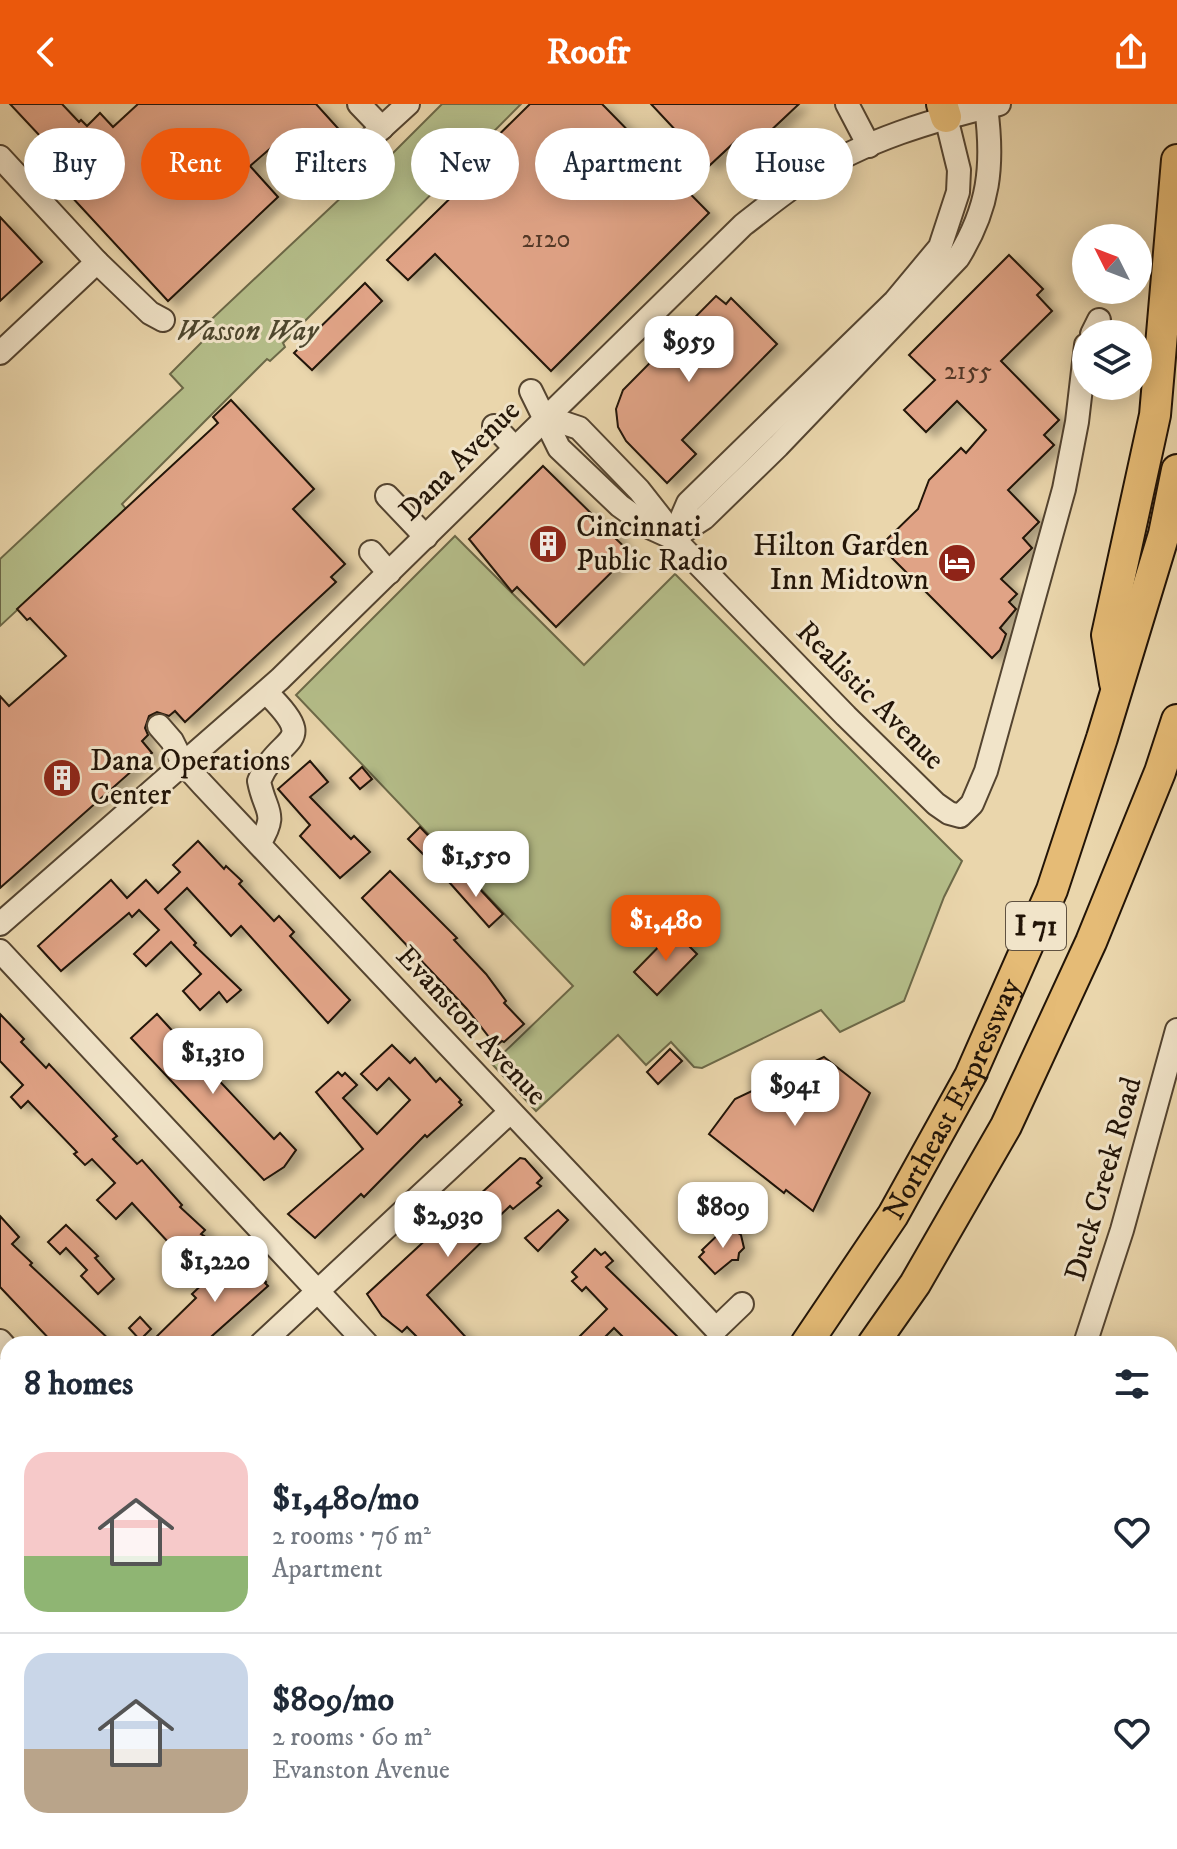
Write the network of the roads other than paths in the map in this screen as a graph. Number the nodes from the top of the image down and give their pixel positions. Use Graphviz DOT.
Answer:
graph roads {
  1 [pos="359,104"];
  2 [pos="408,104"];
  3 [pos="847,104"];
  4 [pos="993,106"];
  5 [pos="944,110"];
  6 [pos="382,128"];
  7 [pos="869,146"];
  8 [pos="0,157"];
  9 [pos="1177,160"];
  10 [pos="97,262"];
  11 [pos="163,320"];
  12 [pos="0,353"];
  13 [pos="531,391"];
  14 [pos="1080,400"];
  15 [pos="546,417"];
  16 [pos="494,426"];
  17 [pos="515,448"];
  18 [pos="1177,470"];
  19 [pos="387,496"];
  20 [pos="426,537"];
  21 [pos="673,538"];
  22 [pos="371,552"];
  23 [pos="389,573"];
  24 [pos="1117,690"];
  25 [pos="266,692"];
  26 [pos="1177,720"];
  27 [pos="159,726"];
  28 [pos="183,763"];
  29 [pos="259,844"];
  30 [pos="0,924"];
  31 [pos="0,951"];
  32 [pos="1177,1030"];
  33 [pos="1171,1077"];
  34 [pos="510,1112"];
  35 [pos="317,1291"];
  36 [pos="742,1304"];
  37 [pos="269,1336"];
  38 [pos="359,1336"];
  39 [pos="811,1336"];
  40 [pos="879,1336"];
  41 [pos="1088,1336"];
  1 -- 6 [label="street"];
  2 -- 6 [label="street"];
  3 -- 7 [label="street"];
  4 -- 5 [label="street, Dana Avenue"];
  4 -- 21 [label="street"];
  5 -- 7 [label="street, Dana Avenue"];
  5 -- 21 [label="street"];
  7 -- 15 [label="street, Dana Avenue"];
  8 -- 10 [label="street"];
  9 -- 24 [label="highway"];
  10 -- 11 [label="street"];
  10 -- 12 [label="street"];
  13 -- 15 [label="street"];
  14 -- 21 [label="street, Realistic Avenue"];
  15 -- 17 [label="street, Dana Avenue"];
  15 -- 21 [label="street, Realistic Avenue"];
  16 -- 17 [label="street"];
  17 -- 20 [label="street, Dana Avenue"];
  18 -- 24 [label="highway, Northeast Expressway / I 71"];
  19 -- 20 [label="street"];
  20 -- 23 [label="street, Dana Avenue"];
  22 -- 23 [label="street"];
  23 -- 25 [label="street, Dana Avenue"];
  24 -- 39 [label="highway, Northeast Expressway / I 71"];
  25 -- 28 [label="street, Dana Avenue"];
  25 -- 29 [label="street"];
  26 -- 40 [label="highway, Northeast Expressway / I 71"];
  27 -- 28 [label="street, Evanston Avenue"];
  28 -- 29 [label="street, Evanston Avenue"];
  28 -- 30 [label="street, Dana Avenue"];
  29 -- 34 [label="street, Evanston Avenue"];
  31 -- 35 [label="street"];
  32 -- 33 [label="street, Duck Creek Road"];
  33 -- 41 [label="street, Duck Creek Road"];
  34 -- 35 [label="street"];
  34 -- 36 [label="street, Evanston Avenue"];
  35 -- 37 [label="street"];
  35 -- 38 [label="street"];
}
